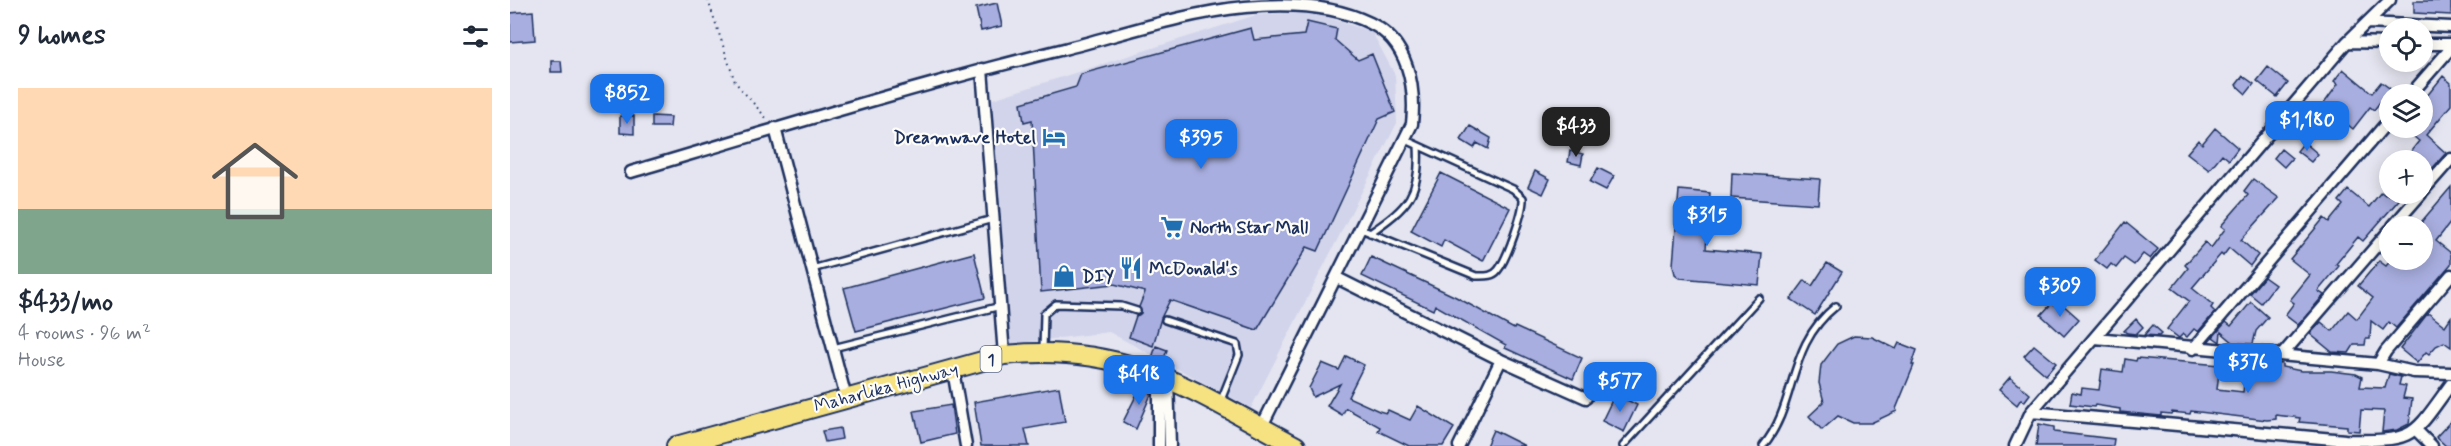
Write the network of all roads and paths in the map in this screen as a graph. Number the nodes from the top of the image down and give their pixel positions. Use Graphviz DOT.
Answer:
graph roads {
  1 [pos="708,0"];
  2 [pos="2390,0"];
  3 [pos="2367,23"];
  4 [pos="2451,27"];
  5 [pos="2347,42"];
  6 [pos="2379,43"];
  7 [pos="2433,45"];
  8 [pos="2451,46"];
  9 [pos="982,69"];
  10 [pos="2419,84"];
  11 [pos="775,129"];
  12 [pos="2379,132"];
  13 [pos="1406,140"];
  14 [pos="1418,146"];
  15 [pos="2451,159"];
  16 [pos="631,172"];
  17 [pos="2433,180"];
  18 [pos="2412,204"];
  19 [pos="2402,216"];
  20 [pos="994,219"];
  21 [pos="1366,231"];
  22 [pos="2379,244"];
  23 [pos="812,269"];
  24 [pos="2451,275"];
  25 [pos="1337,278"];
  26 [pos="1759,298"];
  27 [pos="1001,306"];
  28 [pos="1836,306"];
  29 [pos="1137,311"];
  30 [pos="1165,320"];
  31 [pos="2095,338"];
  32 [pos="833,348"];
  33 [pos="2193,349"];
  34 [pos="1043,352"];
  35 [pos="1004,355"];
  36 [pos="2282,355"];
  37 [pos="1501,360"];
  38 [pos="2378,364"];
  39 [pos="953,369"];
  40 [pos="2451,373"];
  41 [pos="1164,375"];
  42 [pos="2451,384"];
  43 [pos="846,398"];
  44 [pos="1586,398"];
  45 [pos="1219,405"];
  46 [pos="2031,412"];
  47 [pos="1261,428"];
  48 [pos="2417,431"];
  49 [pos="2345,443"];
  50 [pos="676,446"];
  51 [pos="966,446"];
  52 [pos="1159,446"];
  53 [pos="1170,446"];
  54 [pos="1296,446"];
  55 [pos="1459,446"];
  56 [pos="1623,446"];
  57 [pos="1762,446"];
  58 [pos="2015,446"];
  59 [pos="2432,446"];
  1 -- 11 [label="path"];
  2 -- 3 [label="street"];
  3 -- 4 [label="street"];
  3 -- 5 [label="street"];
  5 -- 6 [label="street"];
  5 -- 31 [label="street"];
  7 -- 8 [label="street"];
  8 -- 10 [label="street"];
  9 -- 11 [label="street"];
  9 -- 13 [label="street"];
  9 -- 20 [label="street"];
  11 -- 16 [label="street"];
  11 -- 23 [label="street"];
  12 -- 33 [label="street"];
  13 -- 14 [label="lane"];
  13 -- 21 [label="street"];
  14 -- 21 [label="lane"];
  14 -- 21 [label="lane"];
  15 -- 17 [label="street"];
  18 -- 19 [label="street"];
  20 -- 23 [label="lane"];
  20 -- 27 [label="street"];
  21 -- 25 [label="street"];
  22 -- 36 [label="street"];
  23 -- 32 [label="street"];
  24 -- 38 [label="street"];
  25 -- 37 [label="street"];
  25 -- 47 [label="street"];
  26 -- 56 [label="lane"];
  27 -- 32 [label="lane"];
  27 -- 35 [label="street"];
  28 -- 57 [label="lane"];
  29 -- 34 [label="lane"];
  30 -- 45 [label="lane"];
  31 -- 33 [label="street"];
  31 -- 46 [label="street"];
  32 -- 43 [label="street"];
  33 -- 36 [label="street"];
  34 -- 35 [label="highway, Maharlika Highway / 1"];
  34 -- 41 [label="highway, Maharlika Highway / 1"];
  35 -- 39 [label="highway, Maharlika Highway / 1"];
  36 -- 38 [label="street"];
  37 -- 44 [label="street"];
  37 -- 55 [label="street"];
  38 -- 40 [label="street"];
  39 -- 43 [label="highway, Maharlika Highway / 1"];
  39 -- 51 [label="street"];
  41 -- 45 [label="highway, Maharlika Highway / 1"];
  41 -- 52 [label="street"];
  41 -- 53 [label="street"];
  42 -- 48 [label="street"];
  43 -- 50 [label="highway, Maharlika Highway / 1"];
  45 -- 47 [label="highway, Maharlika Highway / 1"];
  46 -- 49 [label="street"];
  46 -- 58 [label="street"];
  47 -- 54 [label="highway, Maharlika Highway / 1"];
  48 -- 49 [label="street"];
  48 -- 59 [label="street"];
}
